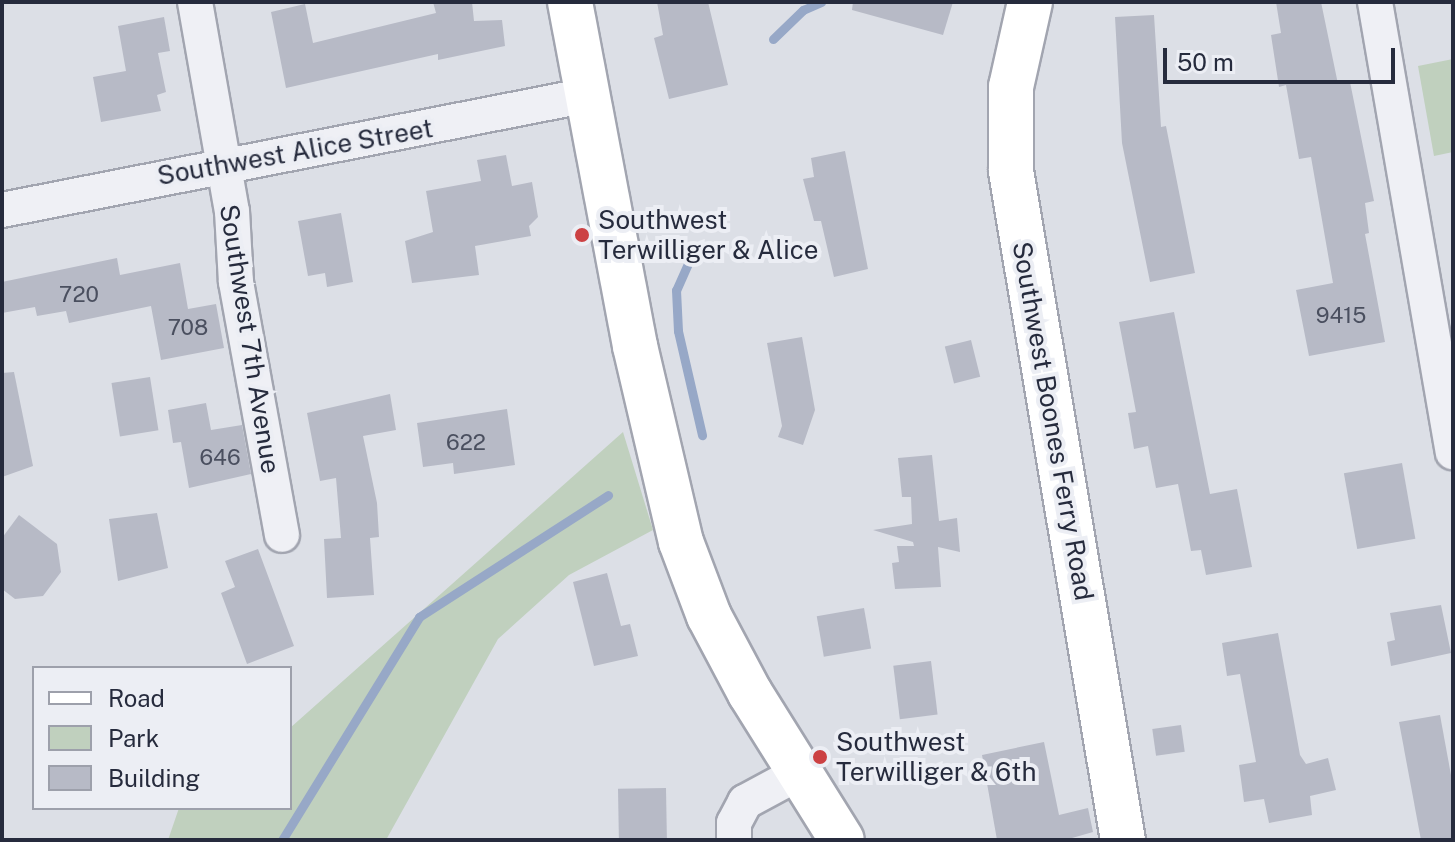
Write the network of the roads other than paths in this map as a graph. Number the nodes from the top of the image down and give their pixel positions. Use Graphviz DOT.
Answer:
graph roads {
  1 [pos="195,2"];
  2 [pos="570,2"];
  3 [pos="1030,2"];
  4 [pos="1375,2"];
  5 [pos="588,95"];
  6 [pos="221,164"];
  7 [pos="2,210"];
  8 [pos="1453,452"];
  9 [pos="282,535"];
  10 [pos="797,774"];
  11 [pos="734,840"];
  12 [pos="842,840"];
  13 [pos="1123,840"];
  1 -- 6 [label="street, Southwest 7th Avenue"];
  2 -- 5 [label="main road"];
  3 -- 13 [label="main road, Southwest Boones Ferry Road"];
  4 -- 8 [label="street"];
  5 -- 6 [label="street, Southwest Alice Street"];
  5 -- 10 [label="main road"];
  6 -- 7 [label="street, Southwest Alice Street"];
  6 -- 9 [label="street, Southwest 7th Avenue"];
  10 -- 11 [label="street"];
  10 -- 12 [label="main road"];
}
